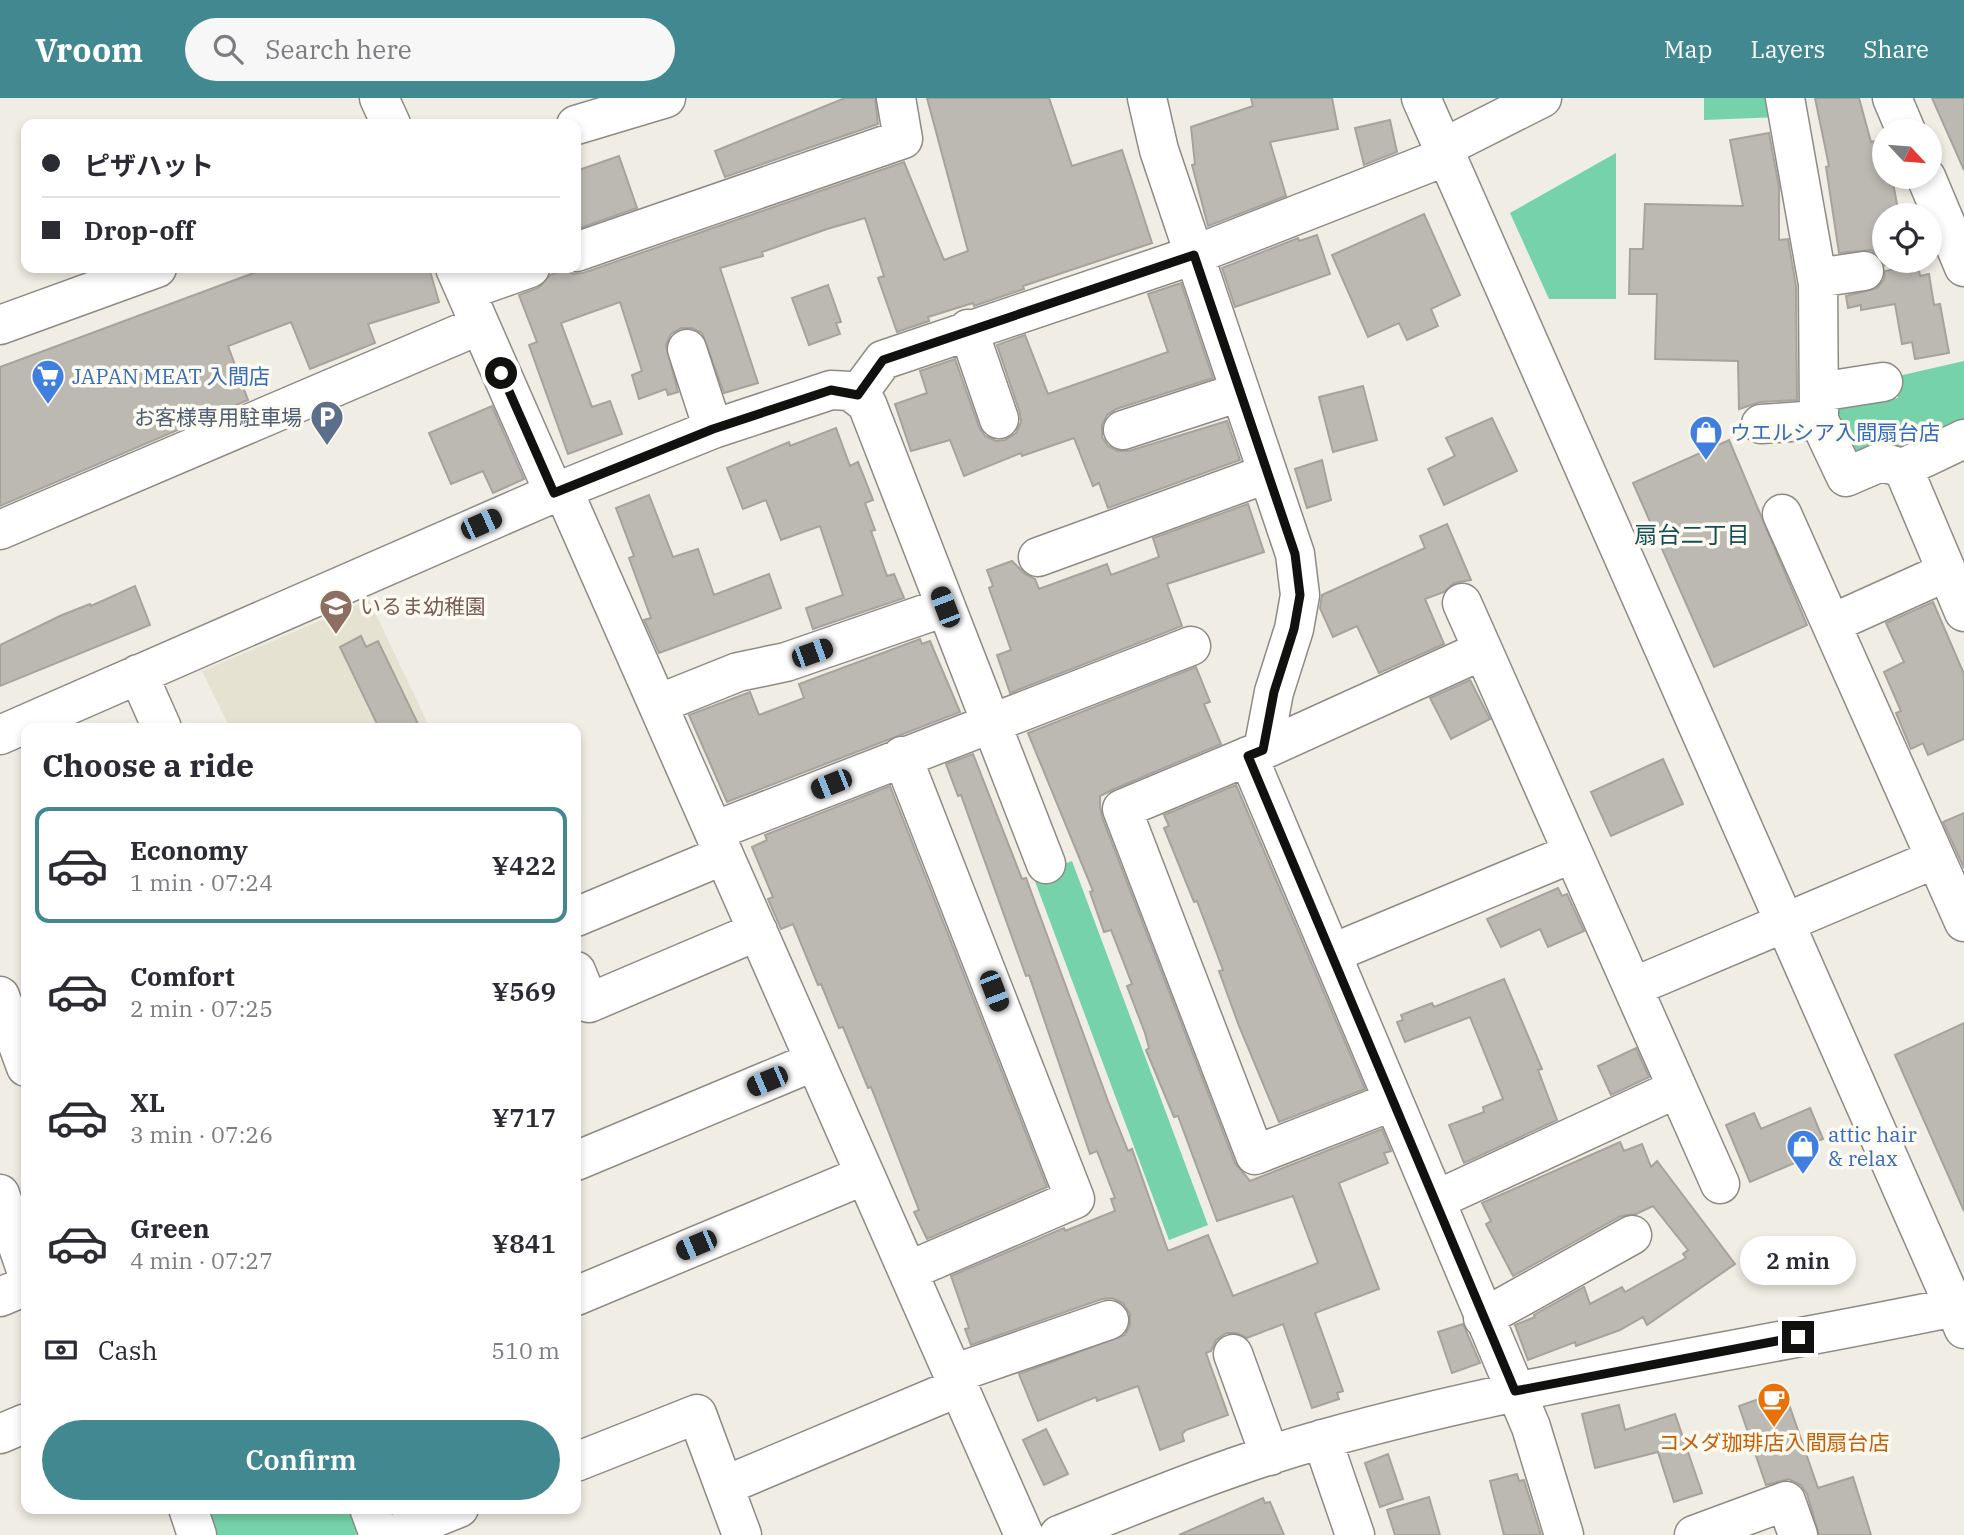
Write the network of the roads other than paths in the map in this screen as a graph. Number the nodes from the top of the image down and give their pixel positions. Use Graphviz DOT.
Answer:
graph roads {
  1 [pos="379,98"];
  2 [pos="666,98"];
  3 [pos="896,98"];
  4 [pos="1147,98"];
  5 [pos="1421,98"];
  6 [pos="1542,98"];
  7 [pos="1785,98"];
  8 [pos="1892,98"];
  9 [pos="388,119"];
  10 [pos="1901,119"];
  11 [pos="581,124"];
  12 [pos="1445,152"];
  13 [pos="1931,189"];
  14 [pos="581,250"];
  15 [pos="1194,255"];
  16 [pos="1964,267"];
  17 [pos="1864,271"];
  18 [pos="143,273"];
  19 [pos="498,273"];
  20 [pos="1817,278"];
  21 [pos="460,279"];
  22 [pos="0,325"];
  23 [pos="480,325"];
  24 [pos="968,329"];
  25 [pos="687,349"];
  26 [pos="1882,382"];
  27 [pos="1240,392"];
  28 [pos="858,395"];
  29 [pos="1819,406"];
  30 [pos="999,419"];
  31 [pos="1761,424"];
  32 [pos="713,429"];
  33 [pos="1123,430"];
  34 [pos="1964,439"];
  35 [pos="1903,468"];
  36 [pos="1266,474"];
  37 [pos="559,491"];
  38 [pos="1782,514"];
  39 [pos="0,530"];
  40 [pos="1038,557"];
  41 [pos="1946,572"];
  42 [pos="1462,603"];
  43 [pos="945,607"];
  44 [pos="1964,612"];
  45 [pos="1833,623"];
  46 [pos="1191,646"];
  47 [pos="1481,651"];
  48 [pos="138,674"];
  49 [pos="658,704"];
  50 [pos="34,723"];
  51 [pos="160,723"];
  52 [pos="990,725"];
  53 [pos="1256,753"];
  54 [pos="902,756"];
  55 [pos="719,843"];
  56 [pos="1573,853"];
  57 [pos="1935,859"];
  58 [pos="1046,864"];
  59 [pos="581,913"];
  60 [pos="1964,922"];
  61 [pos="1782,923"];
  62 [pos="758,931"];
  63 [pos="1333,953"];
  64 [pos="581,983"];
  65 [pos="1633,987"];
  66 [pos="0,996"];
  67 [pos="21,1053"];
  68 [pos="815,1061"];
  69 [pos="1676,1089"];
  70 [pos="1391,1101"];
  71 [pos="581,1159"];
  72 [pos="865,1175"];
  73 [pos="1720,1184"];
  74 [pos="0,1194"];
  75 [pos="1436,1200"];
  76 [pos="1632,1235"];
  77 [pos="21,1255"];
  78 [pos="908,1270"];
  79 [pos="21,1288"];
  80 [pos="581,1294"];
  81 [pos="0,1297"];
  82 [pos="1961,1314"];
  83 [pos="1483,1318"];
  84 [pos="1109,1320"];
  85 [pos="1233,1354"];
  86 [pos="956,1381"];
  87 [pos="1515,1391"];
  88 [pos="21,1425"];
  89 [pos="0,1434"];
  90 [pos="1322,1439"];
  91 [pos="1270,1456"];
  92 [pos="581,1460"];
  93 [pos="724,1486"];
  94 [pos="190,1514"];
  95 [pos="371,1514"];
  96 [pos="444,1514"];
  97 [pos="197,1535"];
  98 [pos="379,1535"];
  99 [pos="392,1535"];
  100 [pos="742,1535"];
  101 [pos="1024,1535"];
  102 [pos="1059,1535"];
  103 [pos="1356,1535"];
  104 [pos="1564,1535"];
  105 [pos="1694,1535"];
  106 [pos="1798,1535"];
  1 -- 9 [label="street"];
  2 -- 11 [label="street"];
  3 -- 14 [label="street"];
  4 -- 15 [label="street"];
  5 -- 12 [label="street"];
  6 -- 12 [label="street"];
  7 -- 20 [label="street"];
  8 -- 10 [label="street"];
  12 -- 15 [label="street"];
  12 -- 61 [label="street"];
  13 -- 16 [label="street"];
  15 -- 24 [label="street"];
  15 -- 27 [label="street"];
  17 -- 20 [label="street"];
  18 -- 22 [label="street"];
  19 -- 21 [label="street"];
  20 -- 29 [label="street"];
  21 -- 23 [label="street"];
  23 -- 37 [label="street"];
  23 -- 39 [label="street"];
  24 -- 28 [label="street"];
  24 -- 30 [label="street"];
  25 -- 32 [label="street"];
  26 -- 29 [label="street"];
  27 -- 33 [label="street"];
  27 -- 36 [label="street"];
  28 -- 32 [label="street"];
  28 -- 43 [label="street"];
  29 -- 31 [label="street"];
  29 -- 35 [label="street"];
  32 -- 37 [label="street"];
  34 -- 35 [label="street"];
  35 -- 41 [label="street"];
  36 -- 40 [label="street"];
  36 -- 53 [label="street"];
  37 -- 48 [label="street"];
  37 -- 49 [label="street"];
  38 -- 45 [label="street"];
  41 -- 44 [label="street"];
  41 -- 45 [label="street"];
  42 -- 47 [label="street"];
  43 -- 49 [label="street"];
  43 -- 52 [label="street"];
  45 -- 57 [label="street"];
  46 -- 52 [label="street"];
  47 -- 53 [label="street"];
  47 -- 56 [label="street"];
  48 -- 50 [label="street"];
  48 -- 51 [label="street"];
  49 -- 55 [label="street"];
  52 -- 54 [label="street"];
  52 -- 58 [label="street"];
  53 -- 63 [label="street"];
  53 -- 70 [label="street"];
  54 -- 55 [label="street"];
  54 -- 78 [label="street"];
  55 -- 59 [label="street"];
  55 -- 62 [label="street"];
  56 -- 63 [label="street"];
  56 -- 65 [label="street"];
  57 -- 60 [label="street"];
  57 -- 61 [label="street"];
  61 -- 65 [label="street"];
  61 -- 82 [label="street"];
  62 -- 64 [label="street"];
  62 -- 68 [label="street"];
  63 -- 70 [label="street"];
  65 -- 69 [label="street"];
  66 -- 67 [label="street"];
  68 -- 71 [label="street"];
  68 -- 72 [label="street"];
  69 -- 73 [label="street"];
  69 -- 75 [label="street"];
  70 -- 75 [label="street"];
  72 -- 78 [label="street"];
  72 -- 80 [label="street"];
  74 -- 77 [label="street"];
  75 -- 83 [label="street"];
  76 -- 83 [label="street"];
  78 -- 86 [label="street"];
  79 -- 81 [label="street"];
  82 -- 87 [label="street"];
  83 -- 87 [label="street"];
  84 -- 86 [label="street"];
  85 -- 91 [label="street"];
  86 -- 93 [label="street"];
  86 -- 101 [label="street"];
  87 -- 90 [label="street"];
  87 -- 104 [label="street"];
  88 -- 89 [label="street"];
  90 -- 91 [label="street"];
  90 -- 103 [label="street"];
  91 -- 102 [label="street"];
  92 -- 93 [label="street"];
  93 -- 100 [label="street"];
  94 -- 97 [label="street"];
  95 -- 98 [label="street"];
  96 -- 99 [label="street"];
  105 -- 106 [label="street"];
}
